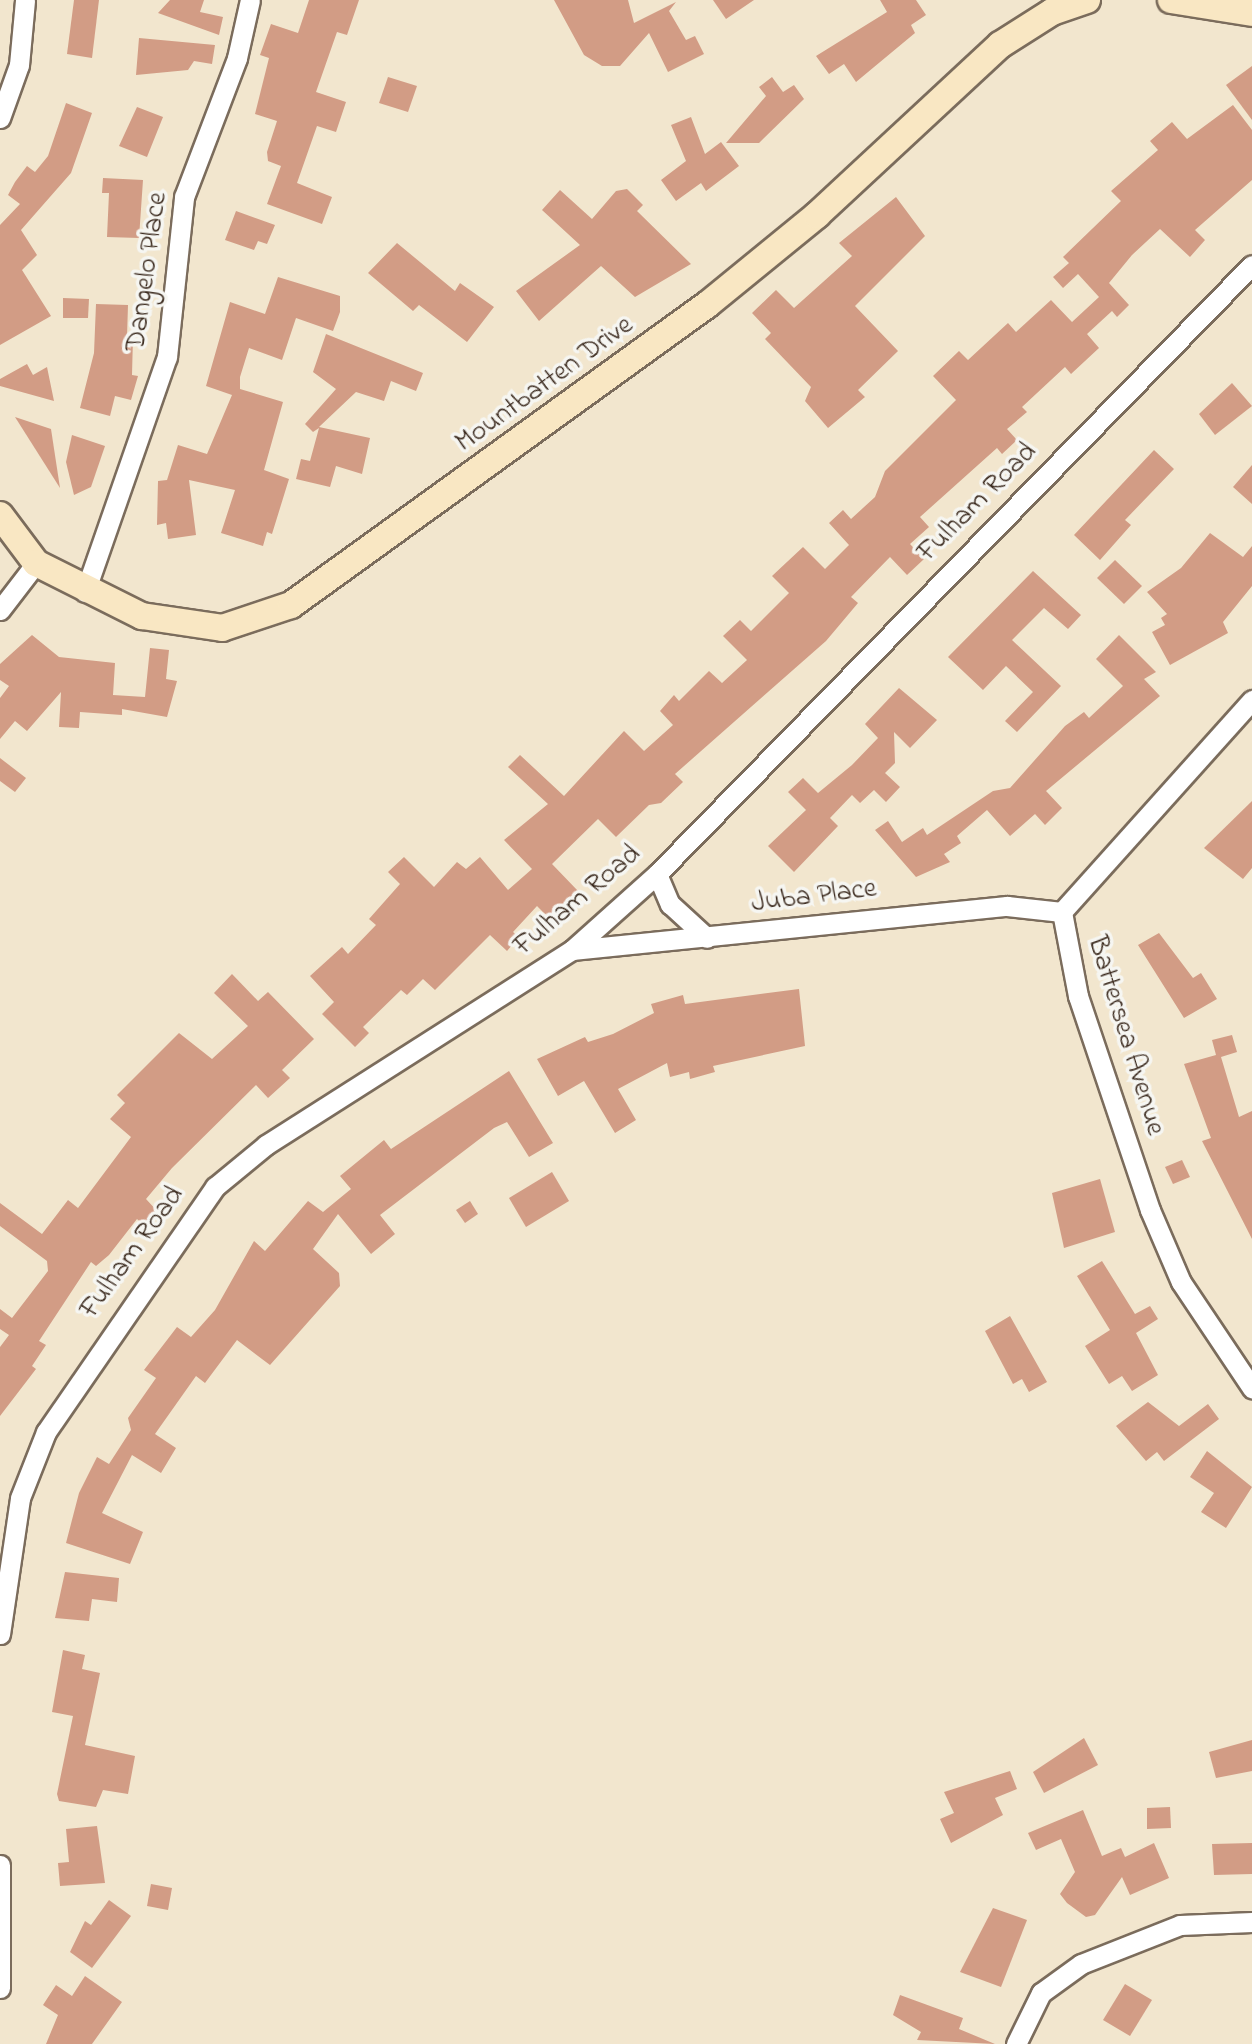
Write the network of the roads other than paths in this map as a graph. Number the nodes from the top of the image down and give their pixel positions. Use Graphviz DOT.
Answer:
graph roads {
  1 [pos="25,0"];
  2 [pos="250,0"];
  3 [pos="1087,0"];
  4 [pos="1171,0"];
  5 [pos="1252,13"];
  6 [pos="0,118"];
  7 [pos="1252,265"];
  8 [pos="0,514"];
  9 [pos="36,563"];
  10 [pos="85,592"];
  11 [pos="0,610"];
  12 [pos="1252,700"];
  13 [pos="657,874"];
  14 [pos="1062,912"];
  15 [pos="707,938"];
  16 [pos="572,950"];
  17 [pos="1252,1388"];
  18 [pos="0,1634"];
  19 [pos="0,1865"];
  20 [pos="1252,1923"];
  21 [pos="0,1988"];
  22 [pos="1016,2044"];
  1 -- 6 [label="street"];
  2 -- 10 [label="street, Dangelo Place"];
  3 -- 10 [label="main road, Mountbatten Drive"];
  4 -- 5 [label="main road"];
  7 -- 13 [label="street, Fulham Road"];
  8 -- 9 [label="main road, Mountbatten Drive"];
  9 -- 10 [label="main road, Mountbatten Drive"];
  9 -- 11 [label="street"];
  12 -- 14 [label="street, Battersea Avenue"];
  13 -- 15 [label="street"];
  13 -- 16 [label="street, Fulham Road"];
  14 -- 15 [label="street, Juba Place"];
  14 -- 17 [label="street, Battersea Avenue"];
  15 -- 16 [label="street, Juba Place"];
  16 -- 18 [label="street, Fulham Road"];
  19 -- 21 [label="street"];
  20 -- 22 [label="street"];
}
